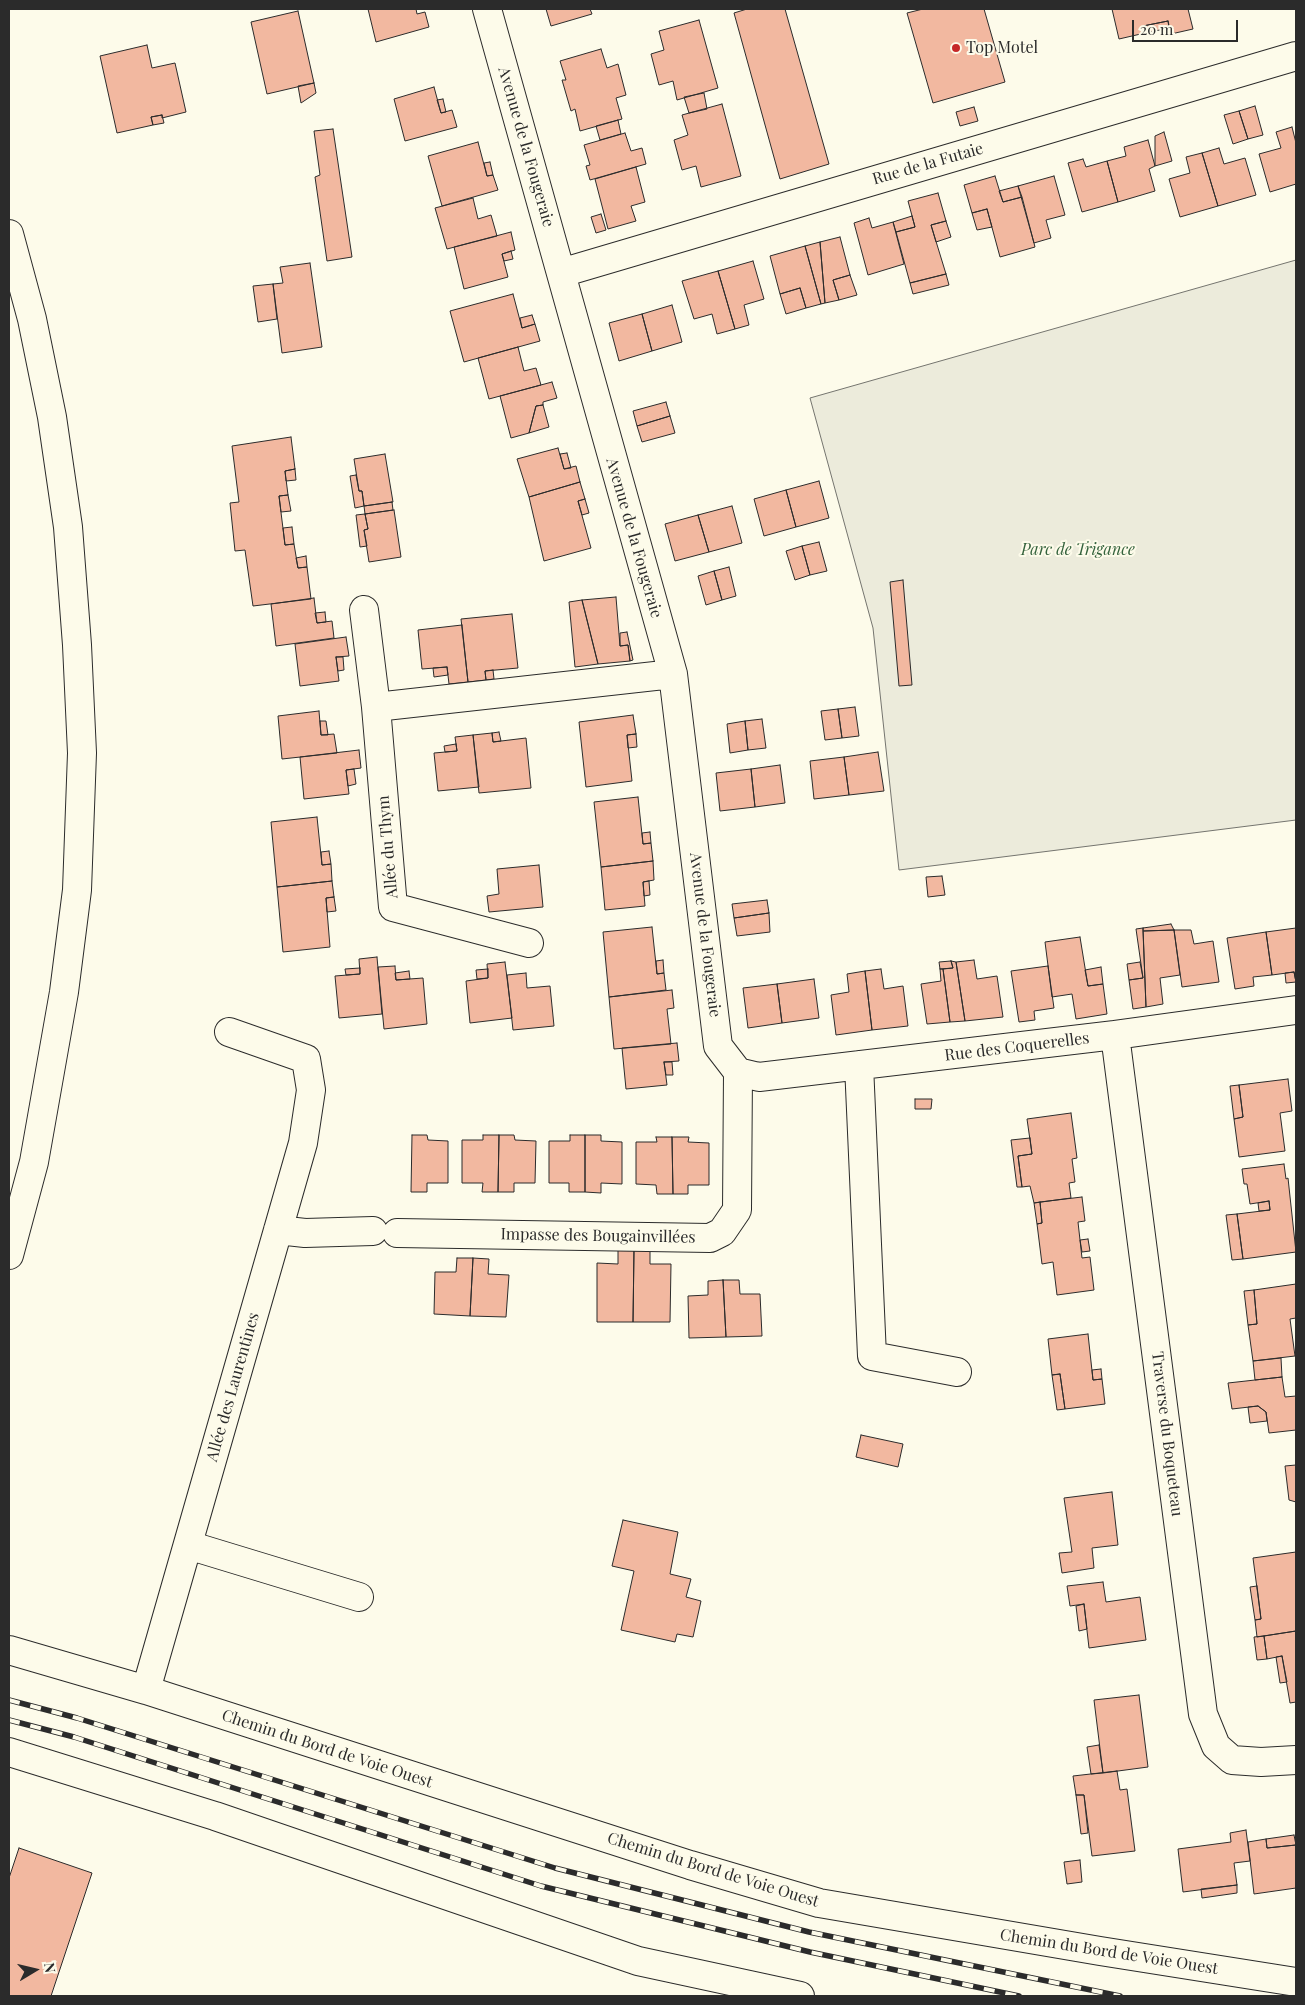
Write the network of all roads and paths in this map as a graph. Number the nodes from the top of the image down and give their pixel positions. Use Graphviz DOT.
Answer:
graph roads {
  1 [pos="487,9"];
  2 [pos="1296,56"];
  3 [pos="9,234"];
  4 [pos="561,273"];
  5 [pos="364,610"];
  6 [pos="672,674"];
  7 [pos="376,707"];
  8 [pos="529,943"];
  9 [pos="1296,1010"];
  10 [pos="229,1032"];
  11 [pos="1115,1035"];
  12 [pos="860,1065"];
  13 [pos="738,1072"];
  14 [pos="278,1230"];
  15 [pos="9,1255"];
  16 [pos="957,1372"];
  17 [pos="188,1545"];
  18 [pos="359,1597"];
  19 [pos="9,1650"];
  20 [pos="146,1690"];
  21 [pos="9,1752"];
  22 [pos="1296,1760"];
  23 [pos="1296,1982"];
  24 [pos="800,1996"];
  1 -- 4 [label="street, Avenue de la Fougeraie"];
  2 -- 4 [label="street, Rue de la Futaie"];
  3 -- 15 [label="street"];
  4 -- 6 [label="street, Avenue de la Fougeraie"];
  5 -- 7 [label="street, Allée du Thym"];
  6 -- 7 [label="street"];
  6 -- 13 [label="street, Avenue de la Fougeraie"];
  7 -- 8 [label="street, Allée du Thym"];
  9 -- 11 [label="street, Rue des Coquerelles"];
  10 -- 14 [label="street, Allée des Laurentines"];
  11 -- 12 [label="street, Rue des Coquerelles"];
  11 -- 22 [label="street, Traverse du Boqueteau"];
  12 -- 13 [label="street, Rue des Coquerelles"];
  12 -- 16 [label="street"];
  13 -- 14 [label="street, Impasse des Bougainvillées"];
  14 -- 17 [label="street, Allée des Laurentines"];
  17 -- 18 [label="street"];
  17 -- 20 [label="street, Allée des Laurentines"];
  19 -- 20 [label="street, Chemin du Bord de Voie Ouest"];
  20 -- 23 [label="street, Chemin du Bord de Voie Ouest"];
  21 -- 24 [label="street"];
}
